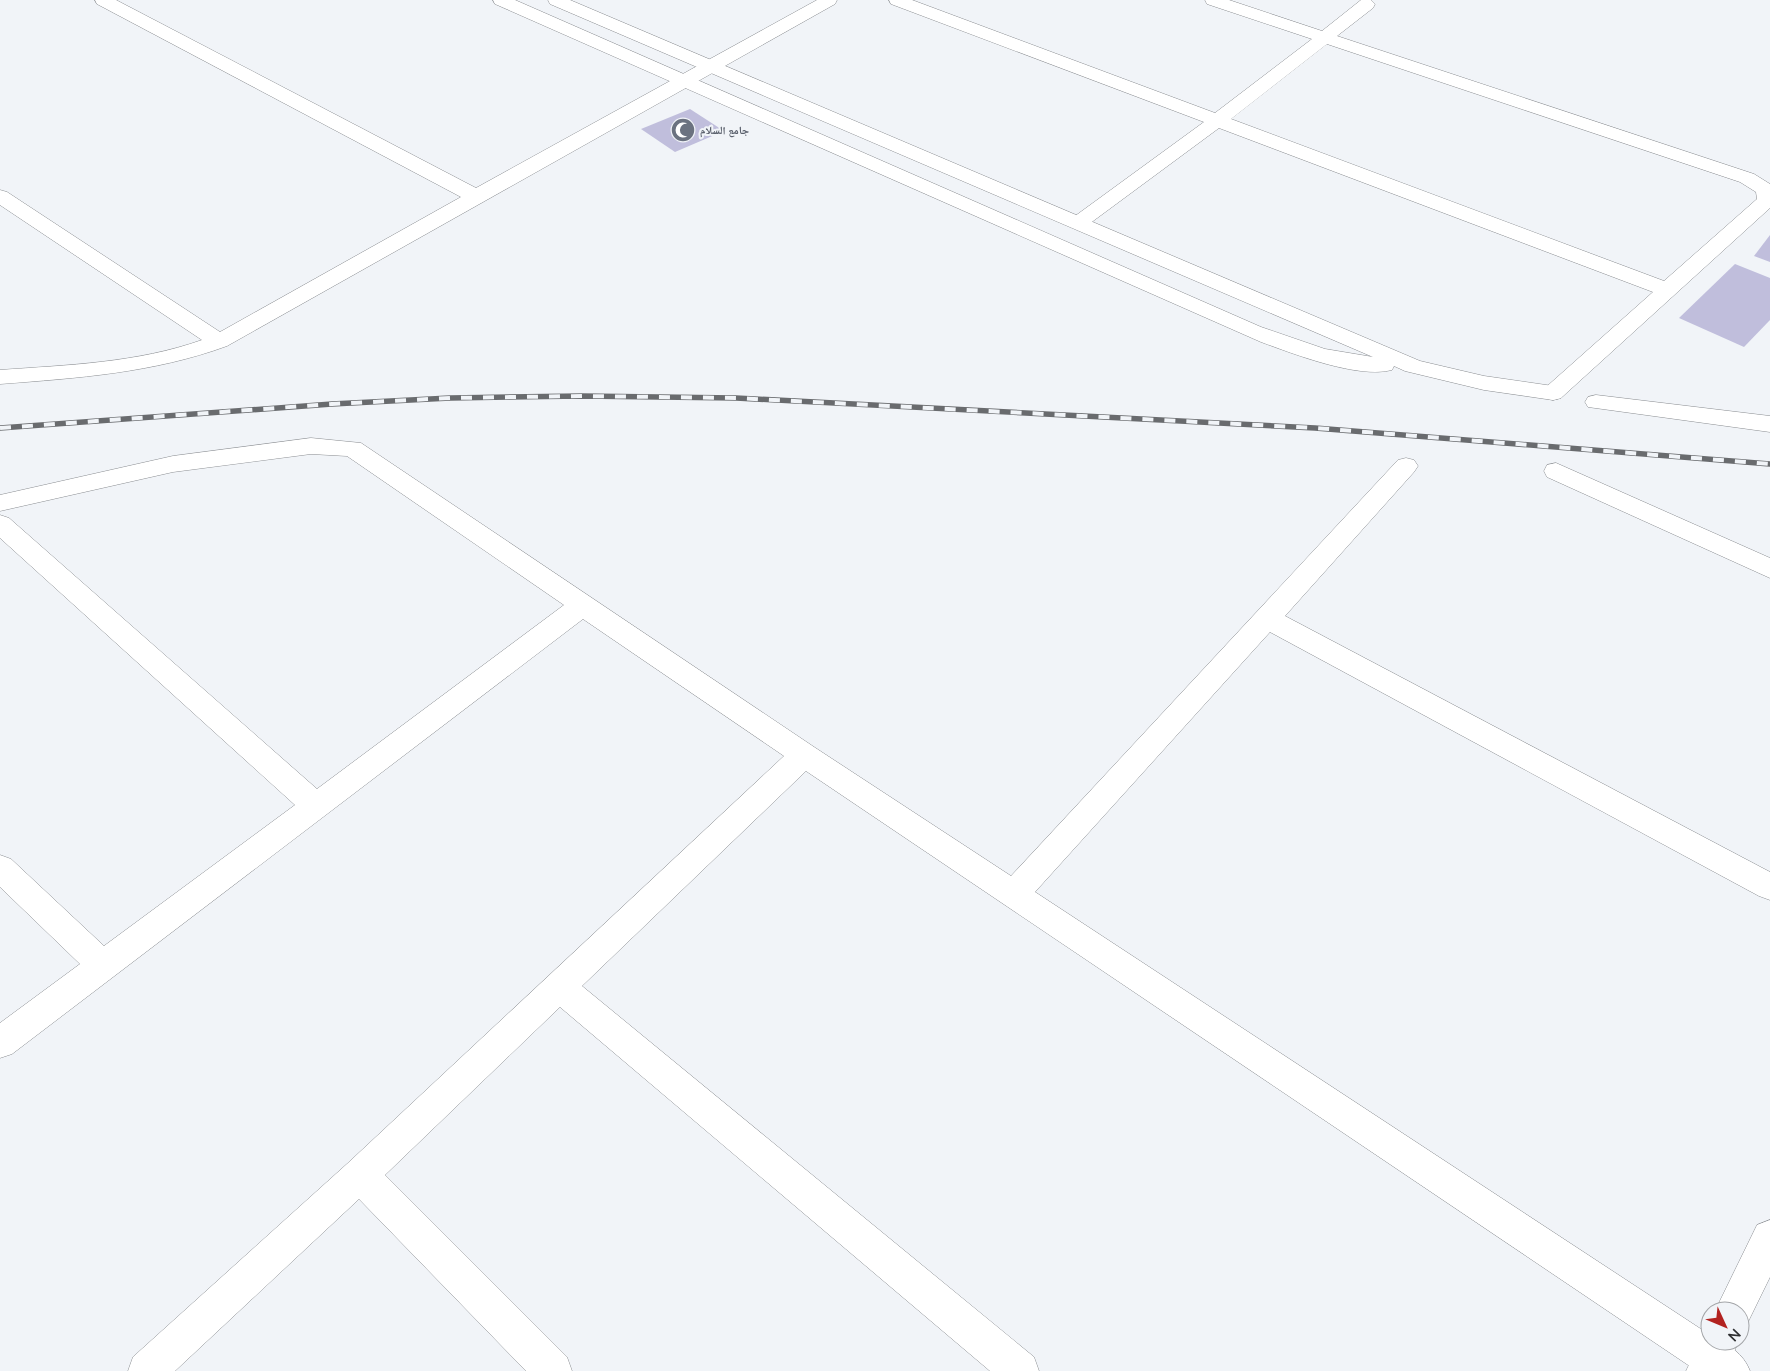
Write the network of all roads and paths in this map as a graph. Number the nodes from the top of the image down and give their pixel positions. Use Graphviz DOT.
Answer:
graph roads {
  1 [pos="501,0"];
  2 [pos="556,0"];
  3 [pos="829,0"];
  4 [pos="897,0"];
  5 [pos="1213,0"];
  6 [pos="1355,0"];
  7 [pos="112,1"];
  8 [pos="1325,38"];
  9 [pos="709,65"];
  10 [pos="683,80"];
  11 [pos="1218,120"];
  12 [pos="0,196"];
  13 [pos="477,197"];
  14 [pos="1078,223"];
  15 [pos="1668,290"];
  16 [pos="219,341"];
  17 [pos="1413,366"];
  18 [pos="0,377"];
  19 [pos="1596,402"];
  20 [pos="1770,424"];
  21 [pos="1406,466"];
  22 [pos="1556,471"];
  23 [pos="0,503"];
  24 [pos="0,524"];
  25 [pos="1770,569"];
  26 [pos="583,605"];
  27 [pos="1267,618"];
  28 [pos="804,755"];
  29 [pos="316,806"];
  30 [pos="0,868"];
  31 [pos="1770,887"];
  32 [pos="1014,894"];
  33 [pos="102,966"];
  34 [pos="560,986"];
  35 [pos="0,1043"];
  36 [pos="360,1175"];
  37 [pos="1770,1238"];
  38 [pos="1739,1301"];
  39 [pos="1717,1360"];
  40 [pos="147,1371"];
  41 [pos="553,1371"];
  42 [pos="1020,1371"];
  1 -- 10 [label="street"];
  2 -- 9 [label="street"];
  3 -- 9 [label="street"];
  4 -- 11 [label="street"];
  5 -- 8 [label="street"];
  6 -- 8 [label="street"];
  7 -- 13 [label="street"];
  8 -- 11 [label="street"];
  8 -- 15 [label="street"];
  9 -- 10 [label="street"];
  9 -- 14 [label="street"];
  10 -- 13 [label="street"];
  10 -- 17 [label="street"];
  11 -- 14 [label="street"];
  11 -- 15 [label="street"];
  12 -- 16 [label="street"];
  13 -- 16 [label="street"];
  14 -- 17 [label="street"];
  15 -- 17 [label="street"];
  16 -- 18 [label="street"];
  19 -- 20 [label="street"];
  21 -- 27 [label="street"];
  22 -- 25 [label="street"];
  23 -- 26 [label="street"];
  24 -- 29 [label="street"];
  26 -- 28 [label="street"];
  26 -- 29 [label="street"];
  27 -- 31 [label="street"];
  27 -- 32 [label="street"];
  28 -- 32 [label="street"];
  28 -- 34 [label="street"];
  29 -- 33 [label="street"];
  30 -- 33 [label="street"];
  32 -- 39 [label="street"];
  33 -- 35 [label="street"];
  34 -- 36 [label="street"];
  34 -- 42 [label="street"];
  36 -- 40 [label="street"];
  36 -- 41 [label="street"];
  37 -- 38 [label="street"];
}
